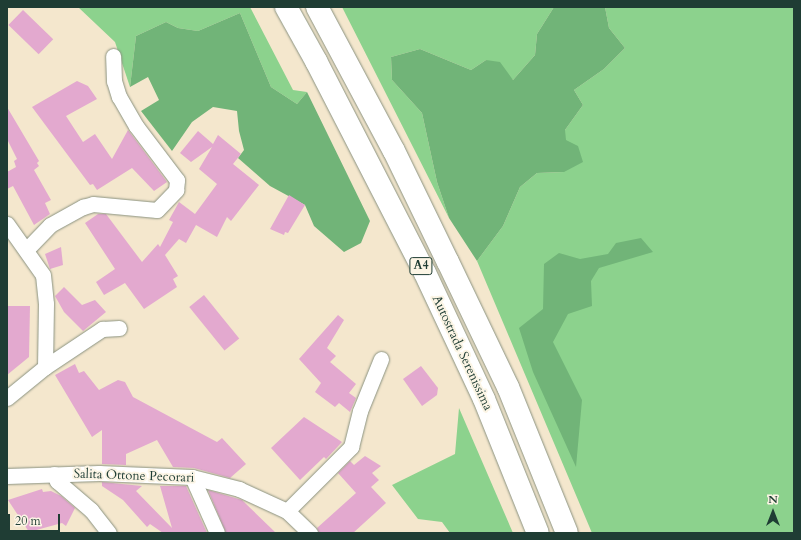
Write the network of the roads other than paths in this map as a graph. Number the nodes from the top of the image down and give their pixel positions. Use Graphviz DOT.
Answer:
graph roads {
  1 [pos="286,7"];
  2 [pos="317,7"];
  3 [pos="113,56"];
  4 [pos="7,224"];
  5 [pos="27,249"];
  6 [pos="119,328"];
  7 [pos="381,359"];
  8 [pos="45,367"];
  9 [pos="7,398"];
  10 [pos="46,474"];
  11 [pos="7,476"];
  12 [pos="192,477"];
  13 [pos="287,511"];
  14 [pos="306,532"];
  15 [pos="110,533"];
  16 [pos="217,533"];
  17 [pos="538,533"];
  18 [pos="567,533"];
  1 -- 17 [label="highway, Autostrada Serenissima / A4"];
  2 -- 18 [label="highway, Autostrada Serenissima / A4"];
  3 -- 5 [label="street"];
  4 -- 5 [label="street"];
  5 -- 8 [label="street"];
  6 -- 8 [label="street"];
  7 -- 13 [label="street"];
  8 -- 9 [label="street"];
  10 -- 11 [label="street, Salita Ottone Pecorari"];
  10 -- 12 [label="street, Salita Ottone Pecorari"];
  10 -- 15 [label="street"];
  12 -- 13 [label="street, Salita Ottone Pecorari"];
  12 -- 16 [label="street"];
  13 -- 14 [label="street, Salita Ottone Pecorari"];
}
